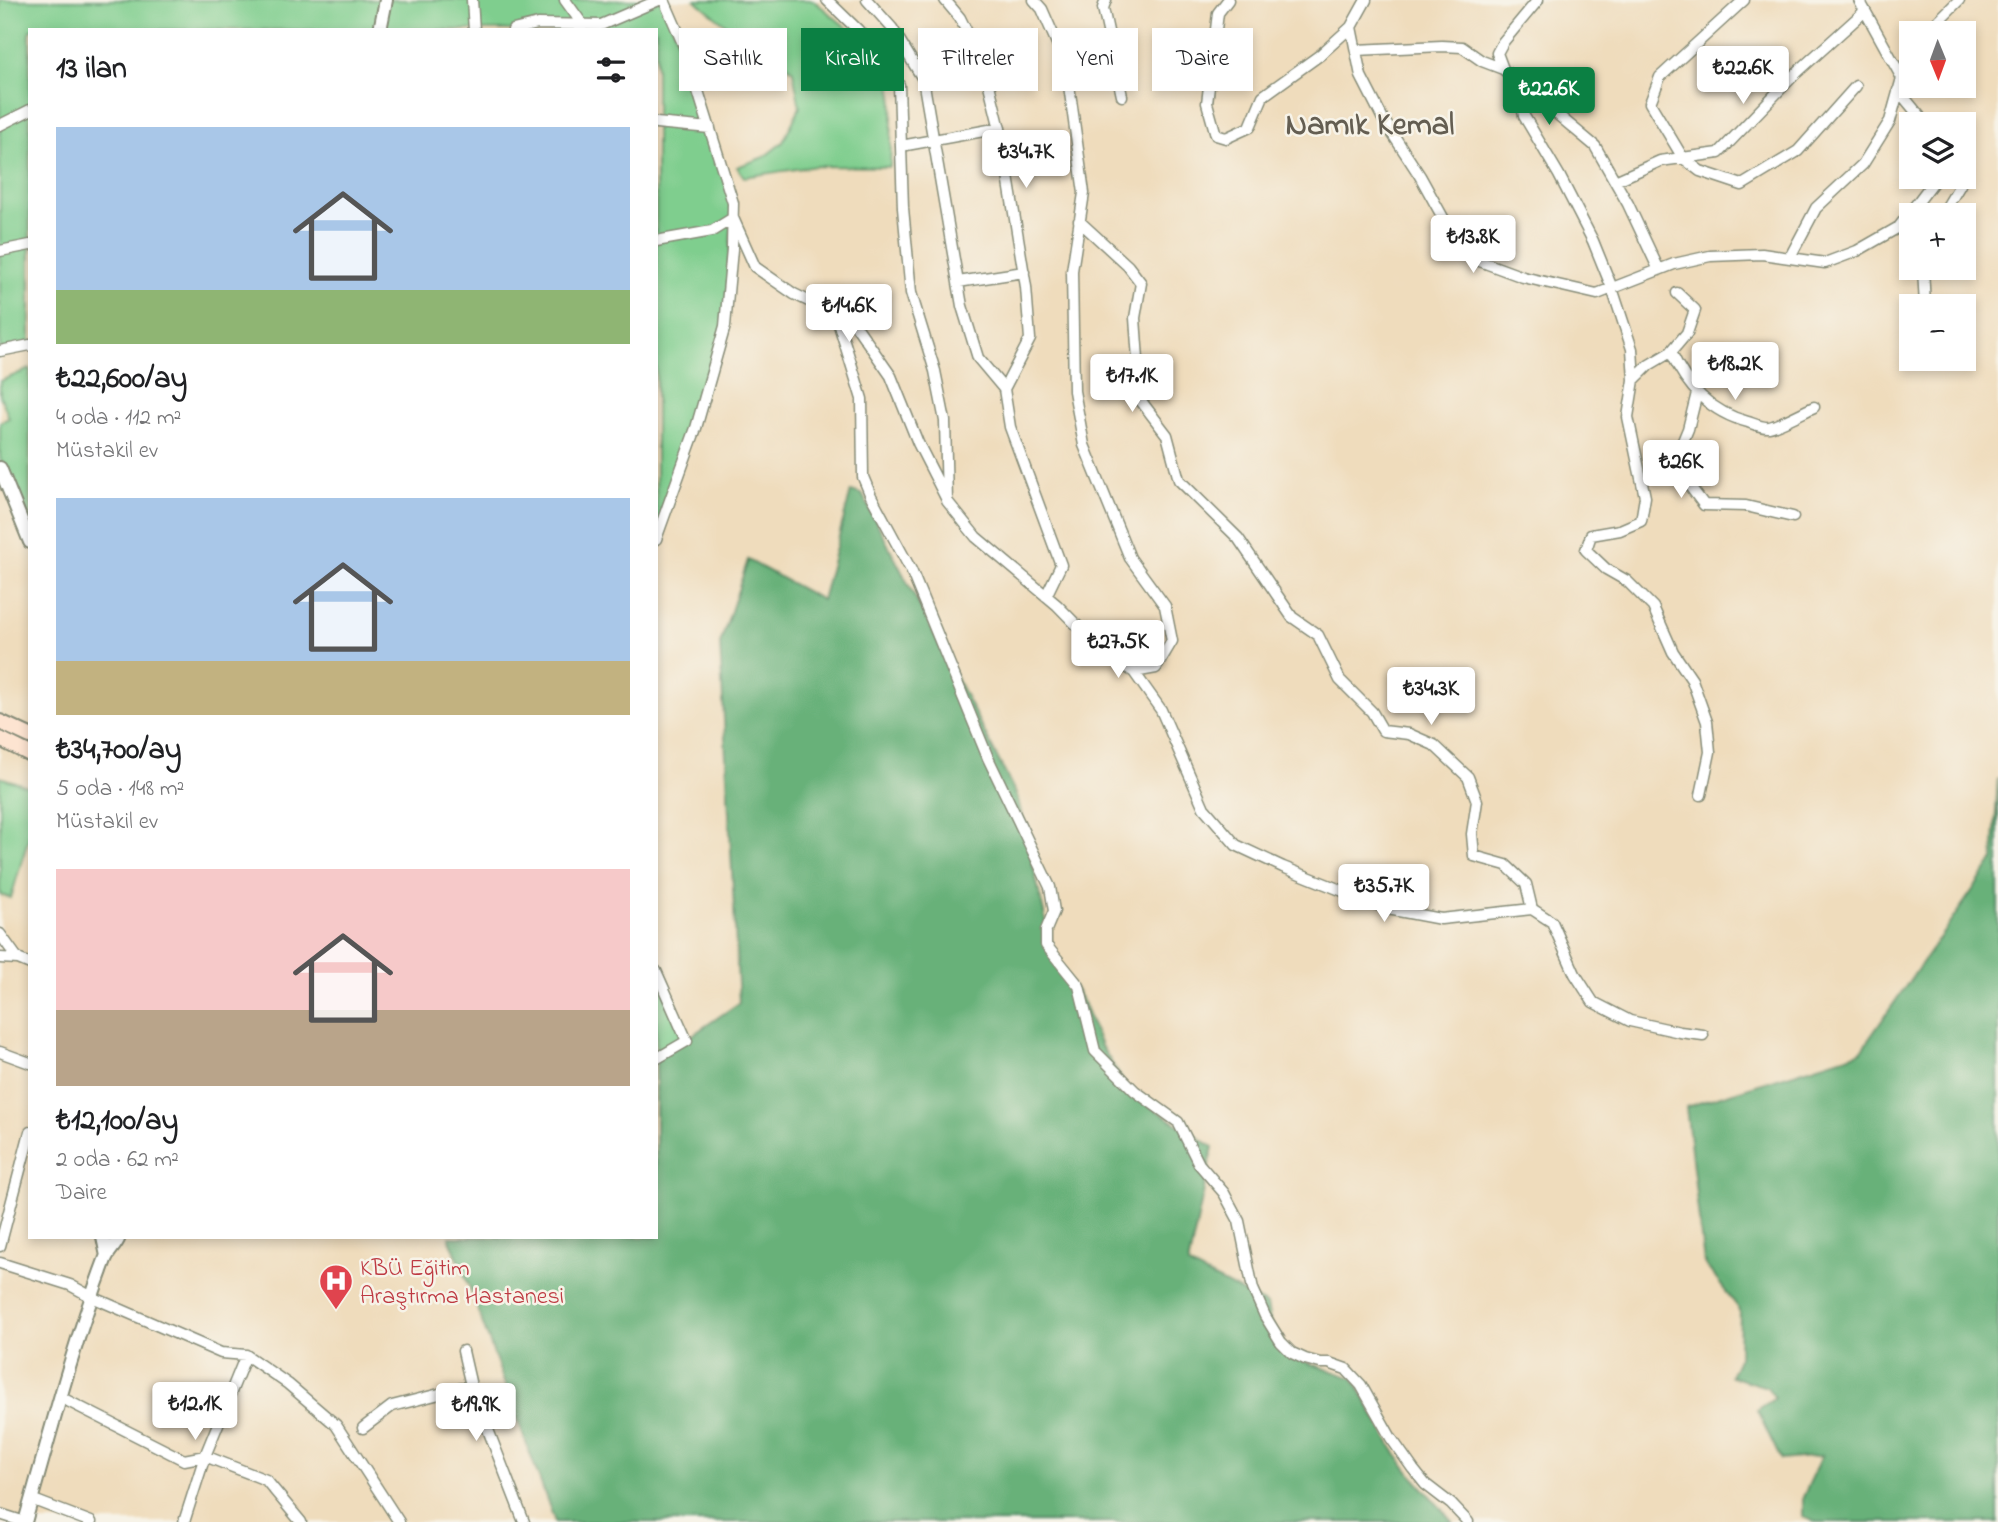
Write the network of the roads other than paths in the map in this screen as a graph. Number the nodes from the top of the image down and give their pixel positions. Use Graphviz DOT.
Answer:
graph roads {
  1 [pos="386,0"];
  2 [pos="472,0"];
  3 [pos="565,0"];
  4 [pos="661,0"];
  5 [pos="827,0"];
  6 [pos="867,0"];
  7 [pos="946,0"];
  8 [pos="1034,0"];
  9 [pos="1106,0"];
  10 [pos="1228,0"];
  11 [pos="1366,0"];
  12 [pos="1538,0"];
  13 [pos="1744,0"];
  14 [pos="1858,0"];
  15 [pos="1959,0"];
  16 [pos="1864,11"];
  17 [pos="1938,21"];
  18 [pos="583,25"];
  19 [pos="601,27"];
  20 [pos="1351,27"];
  21 [pos="380,28"];
  22 [pos="474,28"];
  23 [pos="521,28"];
  24 [pos="1356,50"];
  25 [pos="1503,69"];
  26 [pos="1899,73"];
  27 [pos="1517,80"];
  28 [pos="1856,86"];
  29 [pos="1899,87"];
  30 [pos="1898,90"];
  31 [pos="1122,96"];
  32 [pos="28,111"];
  33 [pos="1916,112"];
  34 [pos="658,123"];
  35 [pos="0,125"];
  36 [pos="710,128"];
  37 [pos="1000,128"];
  38 [pos="934,139"];
  39 [pos="901,146"];
  40 [pos="1683,158"];
  41 [pos="1615,181"];
  42 [pos="1928,189"];
  43 [pos="733,218"];
  44 [pos="1079,221"];
  45 [pos="658,241"];
  46 [pos="28,245"];
  47 [pos="0,251"];
  48 [pos="1790,257"];
  49 [pos="1659,270"];
  50 [pos="1024,272"];
  51 [pos="958,282"];
  52 [pos="1612,288"];
  53 [pos="1677,293"];
  54 [pos="836,315"];
  55 [pos="28,345"];
  56 [pos="0,351"];
  57 [pos="1671,352"];
  58 [pos="1634,380"];
  59 [pos="1004,388"];
  60 [pos="1696,393"];
  61 [pos="1814,407"];
  62 [pos="0,468"];
  63 [pos="947,501"];
  64 [pos="1793,517"];
  65 [pos="658,533"];
  66 [pos="28,537"];
  67 [pos="1046,596"];
  68 [pos="1134,672"];
  69 [pos="0,722"];
  70 [pos="28,735"];
  71 [pos="0,739"];
  72 [pos="28,753"];
  73 [pos="1701,795"];
  74 [pos="1532,909"];
  75 [pos="0,934"];
  76 [pos="0,958"];
  77 [pos="18,959"];
  78 [pos="28,963"];
  79 [pos="658,976"];
  80 [pos="1703,1035"];
  81 [pos="0,1052"];
  82 [pos="658,1058"];
  83 [pos="28,1062"];
  84 [pos="28,1140"];
  85 [pos="103,1239"];
  86 [pos="118,1239"];
  87 [pos="0,1246"];
  88 [pos="107,1256"];
  89 [pos="0,1263"];
  90 [pos="92,1297"];
  91 [pos="463,1351"];
  92 [pos="246,1355"];
  93 [pos="471,1386"];
  94 [pos="60,1397"];
  95 [pos="363,1428"];
  96 [pos="205,1456"];
  97 [pos="31,1499"];
  98 [pos="0,1514"];
  99 [pos="25,1522"];
  100 [pos="91,1522"];
  101 [pos="184,1522"];
  102 [pos="301,1522"];
  103 [pos="399,1522"];
  104 [pos="524,1522"];
  105 [pos="1468,1522"];
  1 -- 21 [label="street"];
  2 -- 22 [label="street"];
  3 -- 18 [label="street"];
  4 -- 19 [label="street"];
  4 -- 36 [label="street"];
  5 -- 39 [label="street"];
  6 -- 38 [label="street"];
  7 -- 37 [label="street"];
  8 -- 44 [label="street"];
  9 -- 31 [label="street"];
  10 -- 20 [label="street"];
  11 -- 20 [label="street"];
  12 -- 25 [label="street"];
  13 -- 40 [label="street"];
  14 -- 16 [label="street"];
  15 -- 17 [label="street"];
  16 -- 26 [label="street"];
  16 -- 40 [label="street"];
  18 -- 19 [label="street"];
  18 -- 23 [label="street"];
  20 -- 24 [label="street"];
  24 -- 25 [label="street"];
  24 -- 52 [label="street"];
  25 -- 27 [label="street"];
  27 -- 41 [label="street"];
  27 -- 52 [label="street"];
  28 -- 40 [label="street"];
  29 -- 30 [label="street"];
  30 -- 33 [label="street"];
  30 -- 48 [label="street"];
  32 -- 35 [label="street"];
  34 -- 36 [label="street"];
  36 -- 43 [label="street"];
  37 -- 38 [label="street"];
  37 -- 50 [label="street"];
  38 -- 39 [label="street"];
  38 -- 51 [label="street"];
  39 -- 63 [label="street"];
  40 -- 41 [label="street"];
  41 -- 49 [label="street"];
  42 -- 48 [label="street"];
  43 -- 45 [label="street"];
  43 -- 54 [label="street"];
  43 -- 65 [label="street"];
  44 -- 68 [label="street"];
  44 -- 74 [label="street"];
  46 -- 47 [label="street"];
  48 -- 49 [label="street"];
  49 -- 52 [label="street"];
  50 -- 51 [label="street"];
  50 -- 59 [label="street"];
  51 -- 59 [label="street"];
  52 -- 58 [label="street"];
  53 -- 57 [label="street"];
  54 -- 63 [label="street"];
  54 -- 105 [label="street"];
  55 -- 56 [label="street"];
  57 -- 58 [label="street"];
  57 -- 60 [label="street"];
  58 -- 73 [label="street"];
  59 -- 67 [label="street"];
  60 -- 61 [label="street"];
  60 -- 64 [label="street"];
  62 -- 66 [label="street"];
  63 -- 67 [label="street"];
  67 -- 68 [label="street"];
  68 -- 74 [label="street"];
  69 -- 70 [label="main road"];
  71 -- 72 [label="main road"];
  74 -- 80 [label="street"];
  75 -- 77 [label="street"];
  76 -- 77 [label="street"];
  77 -- 78 [label="street"];
  79 -- 82 [label="street"];
  81 -- 83 [label="street"];
  84 -- 87 [label="street"];
  85 -- 88 [label="street"];
  86 -- 88 [label="street"];
  88 -- 90 [label="street"];
  89 -- 90 [label="street"];
  90 -- 92 [label="street"];
  90 -- 94 [label="street"];
  91 -- 93 [label="street"];
  92 -- 96 [label="street"];
  92 -- 103 [label="street"];
  93 -- 95 [label="street"];
  93 -- 104 [label="street"];
  94 -- 96 [label="street"];
  94 -- 97 [label="street"];
  96 -- 101 [label="street"];
  96 -- 102 [label="street"];
  97 -- 99 [label="street"];
  97 -- 100 [label="street"];
  98 -- 99 [label="street"];
}
